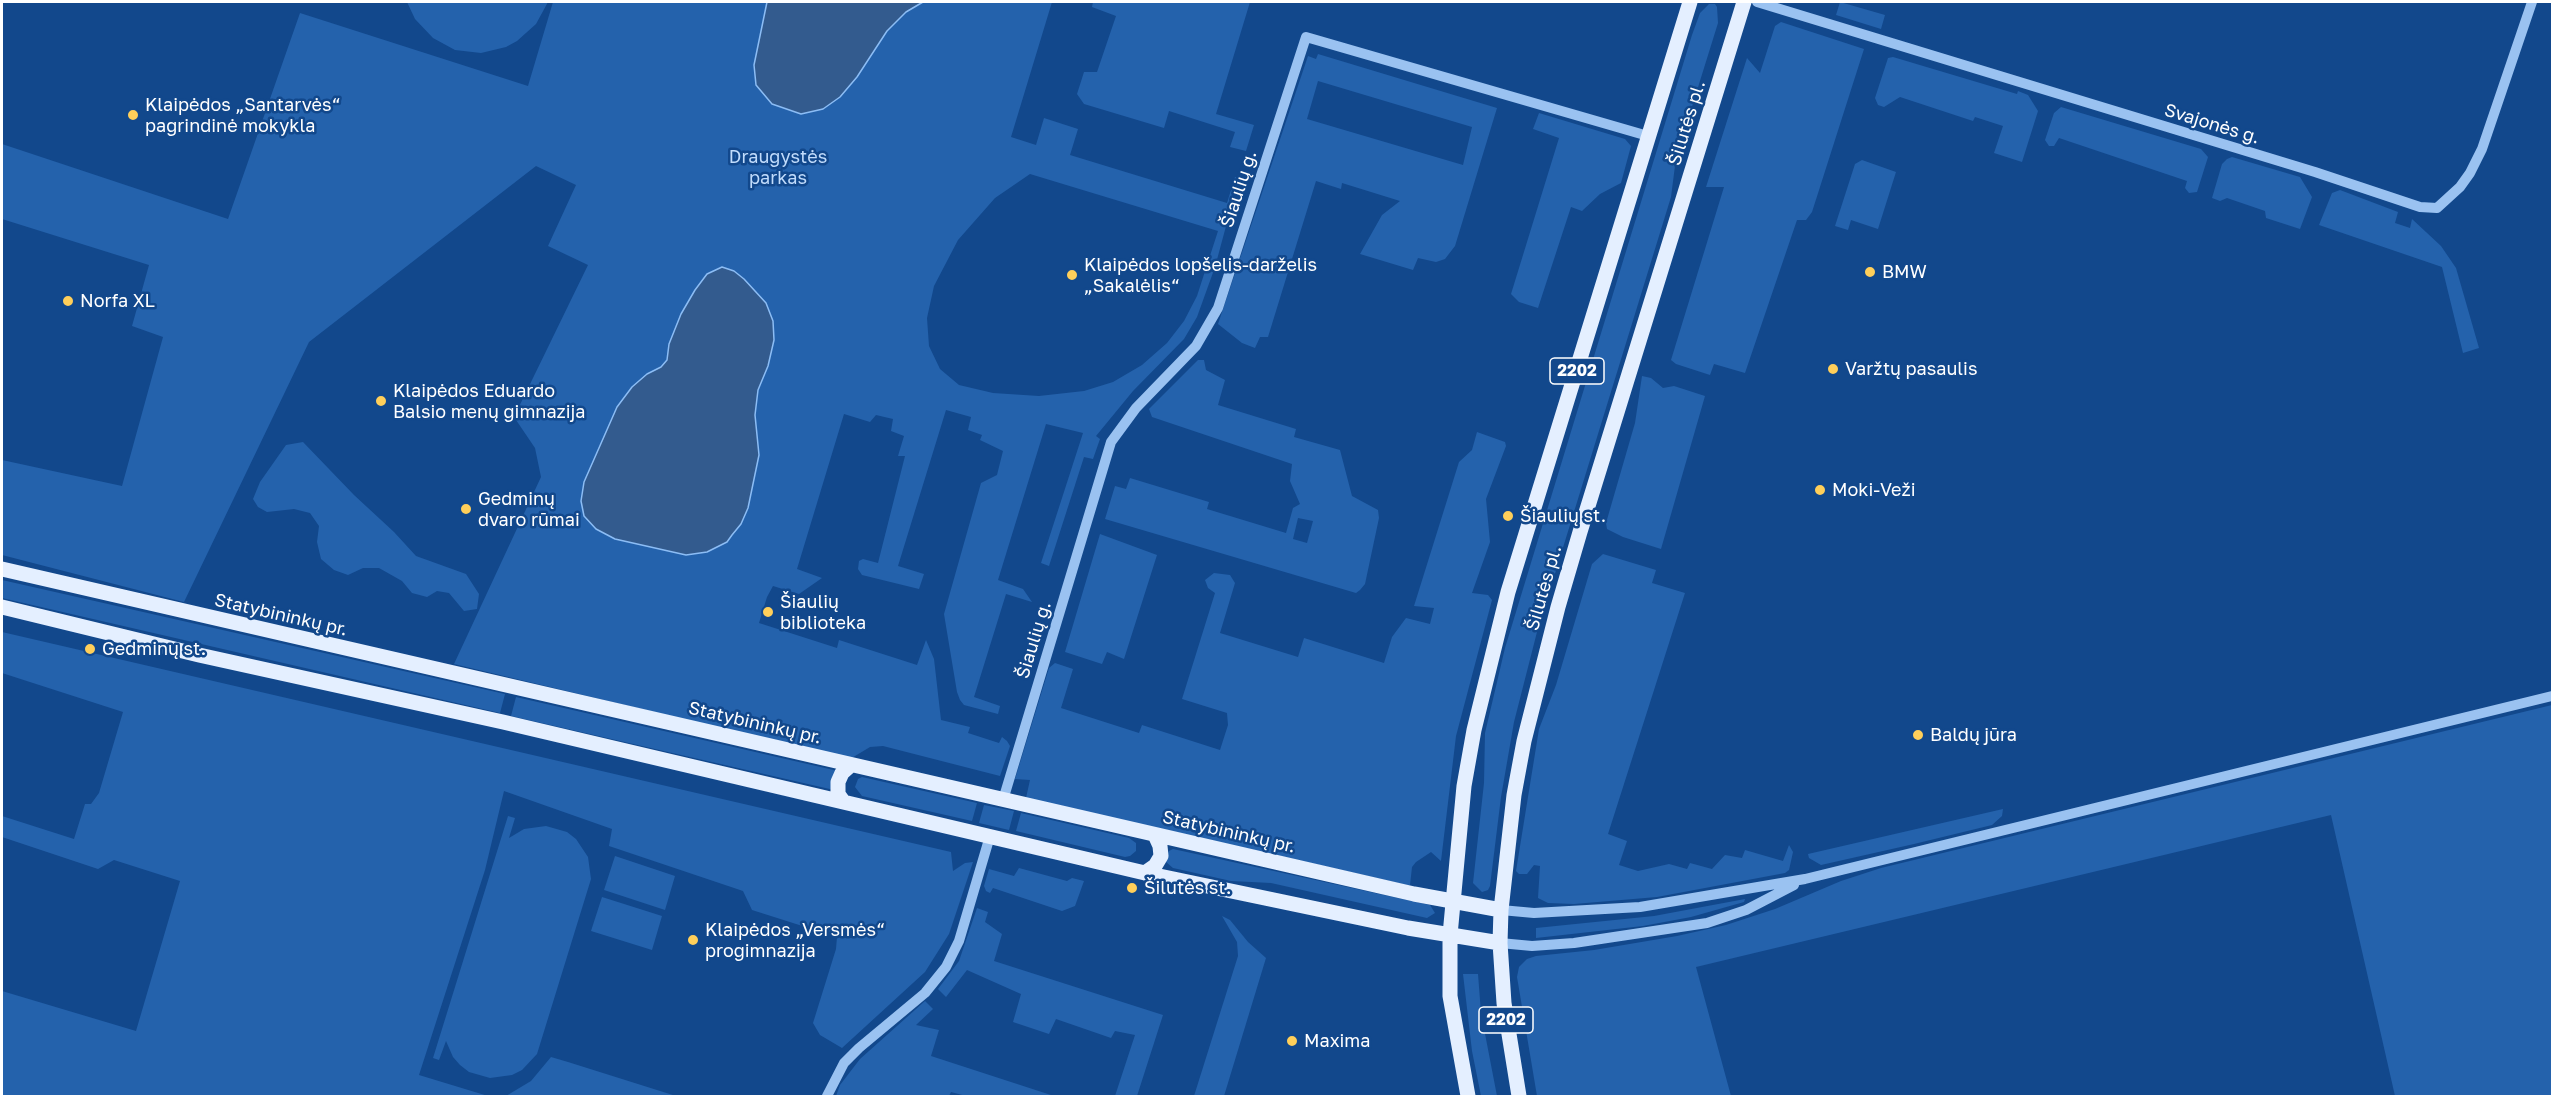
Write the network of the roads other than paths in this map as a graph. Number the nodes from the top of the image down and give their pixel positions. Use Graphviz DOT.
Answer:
graph roads {
  1 [pos="1690,2"];
  2 [pos="1744,2"];
  3 [pos="1757,2"];
  4 [pos="2532,2"];
  5 [pos="1648,136"];
  6 [pos="2,569"];
  7 [pos="2,607"];
  8 [pos="2553,696"];
  9 [pos="851,765"];
  10 [pos="1002,800"];
  11 [pos="843,801"];
  12 [pos="1155,835"];
  13 [pos="990,836"];
  14 [pos="1145,873"];
  15 [pos="1805,879"];
  16 [pos="1453,903"];
  17 [pos="1501,910"];
  18 [pos="1450,935"];
  19 [pos="1500,943"];
  20 [pos="827,1096"];
  21 [pos="1468,1096"];
  22 [pos="1519,1096"];
  1 -- 5 [label="main road, Šilutės pl. / 2202"];
  2 -- 17 [label="main road, Šilutės pl. / 2202"];
  3 -- 4 [label="street, Svajonės g."];
  5 -- 10 [label="street, Šiaulių g."];
  5 -- 16 [label="main road, Šilutės pl. / 2202"];
  6 -- 9 [label="main road, Statybininkų pr."];
  7 -- 11 [label="main road"];
  8 -- 15 [label="street"];
  9 -- 10 [label="main road, Statybininkų pr."];
  9 -- 11 [label="main road"];
  10 -- 12 [label="main road, Statybininkų pr."];
  11 -- 13 [label="main road"];
  12 -- 14 [label="main road"];
  12 -- 16 [label="main road, Statybininkų pr."];
  13 -- 14 [label="main road"];
  13 -- 20 [label="street"];
  14 -- 18 [label="main road"];
  15 -- 17 [label="street"];
  15 -- 19 [label="street"];
  16 -- 17 [label="main road, Statybininkų pr."];
  16 -- 18 [label="main road, Šilutės pl. / 2202"];
  17 -- 19 [label="main road, Šilutės pl. / 2202"];
  18 -- 19 [label="main road"];
  18 -- 21 [label="main road, Šilutės pl. / 2202"];
  19 -- 22 [label="main road, Šilutės pl. / 2202"];
}
